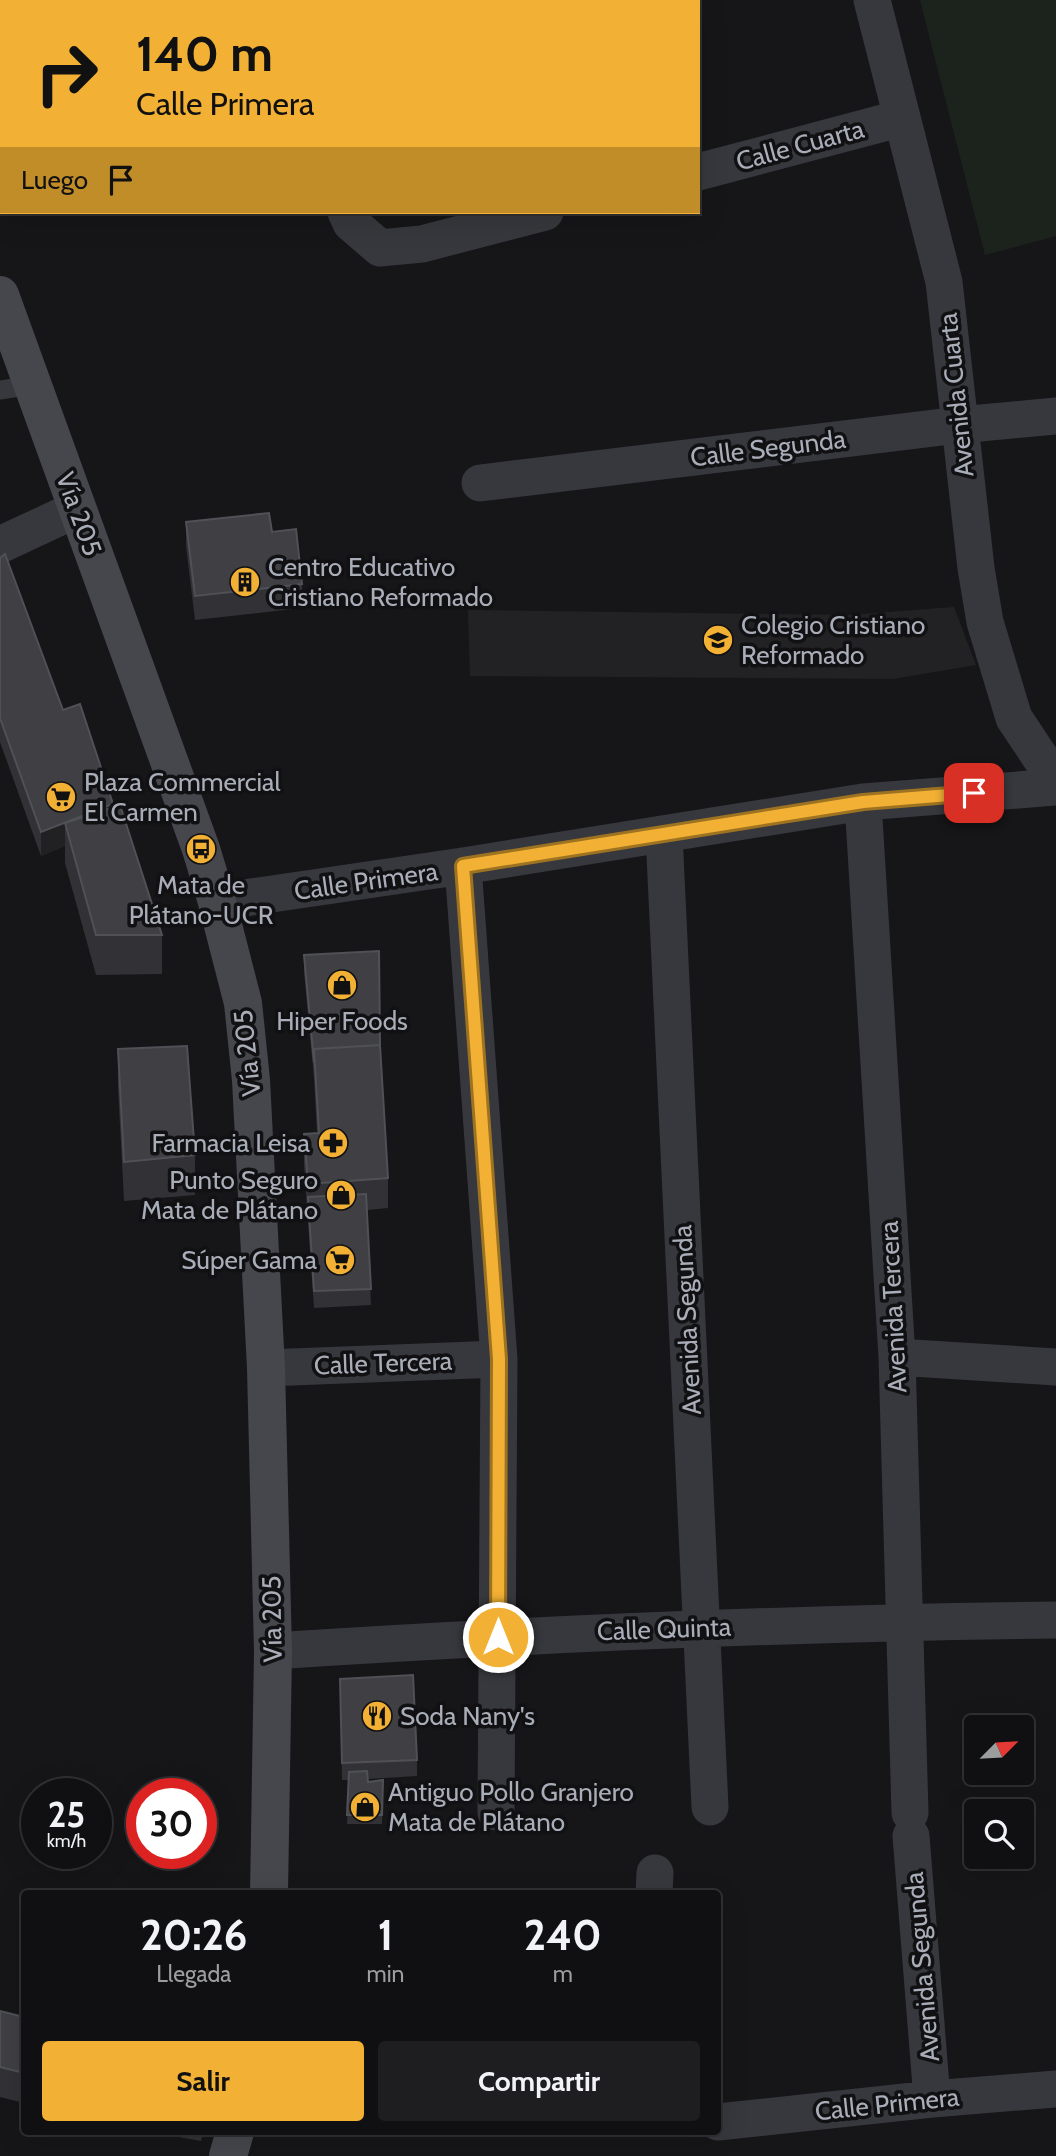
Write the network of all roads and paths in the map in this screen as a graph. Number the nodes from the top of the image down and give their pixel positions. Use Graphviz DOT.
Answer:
graph roads {
  1 [pos="872,0"];
  2 [pos="902,118"];
  3 [pos="700,171"];
  4 [pos="347,214"];
  5 [pos="537,214"];
  6 [pos="0,295"];
  7 [pos="16,388"];
  8 [pos="1056,416"];
  9 [pos="959,425"];
  10 [pos="480,483"];
  11 [pos="77,509"];
  12 [pos="0,545"];
  13 [pos="1056,781"];
  14 [pos="1056,787"];
  15 [pos="863,802"];
  16 [pos="664,834"];
  17 [pos="463,866"];
  18 [pos="217,902"];
  19 [pos="897,1357"];
  20 [pos="499,1359"];
  21 [pos="1056,1367"];
  22 [pos="267,1368"];
  23 [pos="1056,1620"];
  24 [pos="905,1622"];
  25 [pos="701,1627"];
  26 [pos="498,1637"];
  27 [pos="273,1651"];
  28 [pos="710,1807"];
  29 [pos="496,1812"];
  30 [pos="911,1824"];
  31 [pos="269,1890"];
  32 [pos="1056,2089"];
  33 [pos="933,2099"];
  34 [pos="721,2122"];
  35 [pos="234,2135"];
  36 [pos="229,2156"];
  1 -- 2 [label="street, Avenida Cuarta"];
  2 -- 3 [label="street, Calle Cuarta"];
  2 -- 9 [label="street, Avenida Cuarta"];
  4 -- 5 [label="street"];
  6 -- 7 [label="main road, Vía 205"];
  7 -- 11 [label="main road, Vía 205"];
  8 -- 9 [label="street, Calle Segunda"];
  9 -- 10 [label="street, Calle Segunda"];
  9 -- 13 [label="street, Avenida Cuarta"];
  11 -- 12 [label="street"];
  11 -- 18 [label="main road, Vía 205"];
  14 -- 15 [label="street, Calle Primera"];
  15 -- 16 [label="street, Calle Primera"];
  15 -- 19 [label="street, Avenida Tercera"];
  16 -- 17 [label="street, Calle Primera"];
  16 -- 25 [label="street, Avenida Segunda"];
  17 -- 18 [label="street, Calle Primera"];
  17 -- 20 [label="street"];
  18 -- 22 [label="main road, Vía 205"];
  19 -- 21 [label="street"];
  19 -- 24 [label="street, Avenida Tercera"];
  20 -- 22 [label="street, Calle Tercera"];
  20 -- 26 [label="street"];
  22 -- 27 [label="main road, Vía 205"];
  23 -- 24 [label="street, Calle Quinta"];
  24 -- 25 [label="street, Calle Quinta"];
  24 -- 30 [label="street, Avenida Tercera"];
  25 -- 26 [label="street, Calle Quinta"];
  25 -- 28 [label="street, Avenida Segunda"];
  26 -- 27 [label="street, Calle Quinta"];
  26 -- 29 [label="street"];
  27 -- 31 [label="main road, Vía 205"];
  30 -- 33 [label="street, Avenida Segunda"];
  32 -- 33 [label="street, Calle Primera"];
  33 -- 34 [label="street, Calle Primera"];
  35 -- 36 [label="main road"];
}
